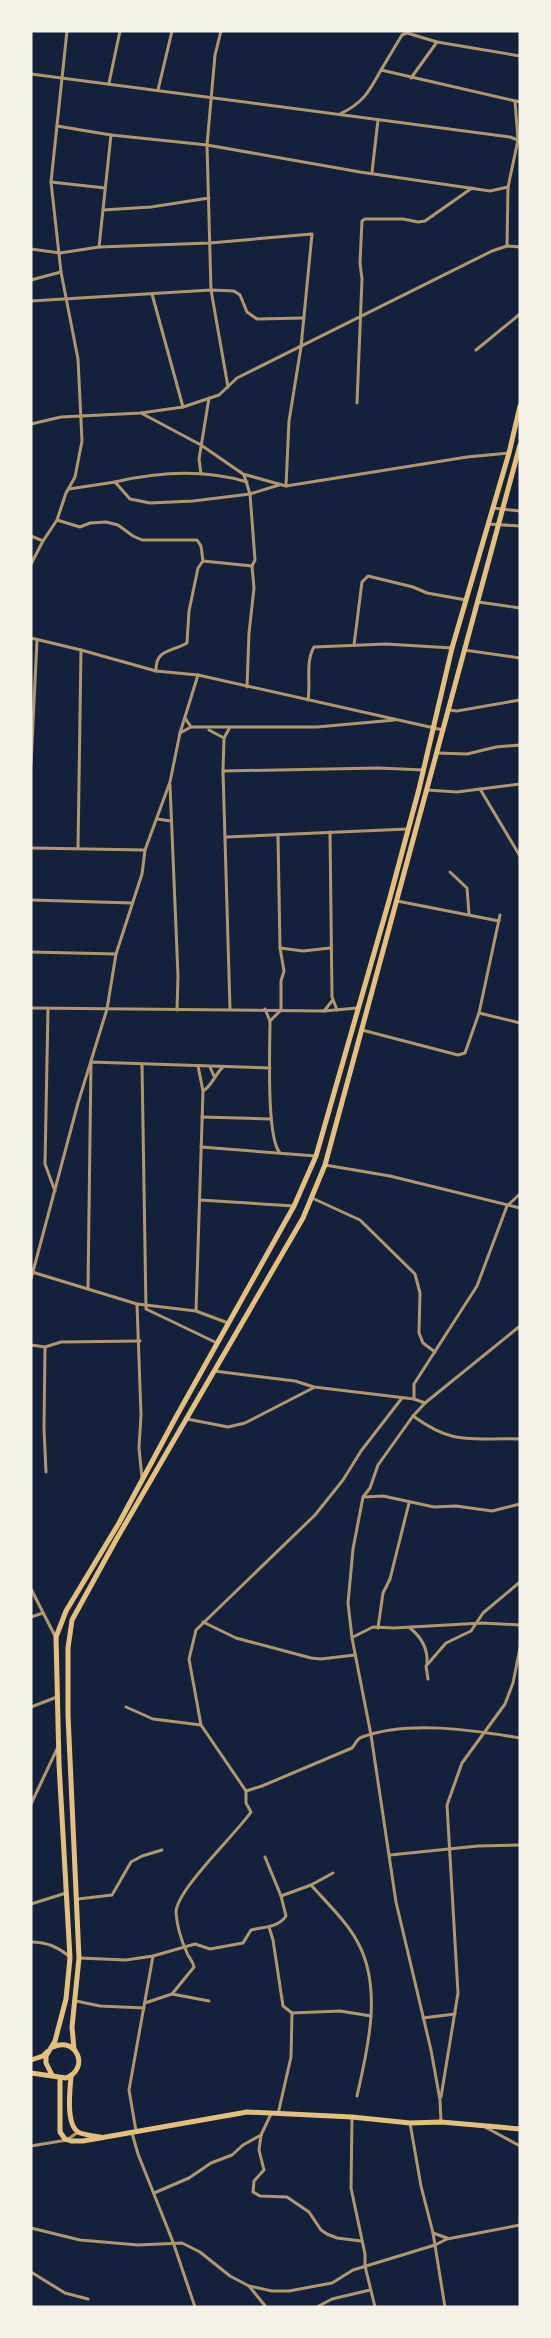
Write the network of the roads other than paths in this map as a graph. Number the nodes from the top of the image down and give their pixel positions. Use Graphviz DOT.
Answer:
graph roads {
  1 [pos="67,31"];
  2 [pos="120,31"];
  3 [pos="172,31"];
  4 [pos="221,31"];
  5 [pos="402,33"];
  6 [pos="437,42"];
  7 [pos="520,56"];
  8 [pos="381,70"];
  9 [pos="31,74"];
  10 [pos="62,78"];
  11 [pos="411,78"];
  12 [pos="109,83"];
  13 [pos="158,90"];
  14 [pos="212,98"];
  15 [pos="515,100"];
  16 [pos="520,102"];
  17 [pos="339,114"];
  18 [pos="378,120"];
  19 [pos="56,126"];
  20 [pos="518,133"];
  21 [pos="110,135"];
  22 [pos="510,137"];
  23 [pos="518,140"];
  24 [pos="207,145"];
  25 [pos="372,172"];
  26 [pos="50,182"];
  27 [pos="105,188"];
  28 [pos="473,188"];
  29 [pos="508,188"];
  30 [pos="210,198"];
  31 [pos="103,210"];
  32 [pos="210,243"];
  33 [pos="508,246"];
  34 [pos="99,247"];
  35 [pos="520,247"];
  36 [pos="31,249"];
  37 [pos="60,253"];
  38 [pos="61,272"];
  39 [pos="31,280"];
  40 [pos="212,290"];
  41 [pos="152,294"];
  42 [pos="65,298"];
  43 [pos="31,301"];
  44 [pos="520,314"];
  45 [pos="304,318"];
  46 [pos="360,318"];
  47 [pos="301,347"];
  48 [pos="476,350"];
  49 [pos="228,386"];
  50 [pos="208,398"];
  51 [pos="357,403"];
  52 [pos="520,406"];
  53 [pos="183,407"];
  54 [pos="141,413"];
  55 [pos="82,414"];
  56 [pos="31,424"];
  57 [pos="201,445"];
  58 [pos="520,445"];
  59 [pos="519,452"];
  60 [pos="509,453"];
  61 [pos="201,474"];
  62 [pos="243,474"];
  63 [pos="115,482"];
  64 [pos="247,482"];
  65 [pos="280,485"];
  66 [pos="286,486"];
  67 [pos="69,489"];
  68 [pos="250,494"];
  69 [pos="492,508"];
  70 [pos="501,509"];
  71 [pos="520,511"];
  72 [pos="57,520"];
  73 [pos="487,524"];
  74 [pos="496,526"];
  75 [pos="520,526"];
  76 [pos="31,536"];
  77 [pos="43,540"];
  78 [pos="203,561"];
  79 [pos="31,564"];
  80 [pos="252,566"];
  81 [pos="466,600"];
  82 [pos="477,602"];
  83 [pos="520,608"];
  84 [pos="31,638"];
  85 [pos="36,640"];
  86 [pos="354,644"];
  87 [pos="452,648"];
  88 [pos="81,650"];
  89 [pos="463,650"];
  90 [pos="520,658"];
  91 [pos="156,671"];
  92 [pos="198,675"];
  93 [pos="247,687"];
  94 [pos="308,700"];
  95 [pos="520,700"];
  96 [pos="448,710"];
  97 [pos="185,718"];
  98 [pos="398,720"];
  99 [pos="191,728"];
  100 [pos="432,728"];
  101 [pos="207,729"];
  102 [pos="228,729"];
  103 [pos="443,730"];
  104 [pos="180,733"];
  105 [pos="224,738"];
  106 [pos="520,745"];
  107 [pos="437,752"];
  108 [pos="31,765"];
  109 [pos="423,770"];
  110 [pos="223,771"];
  111 [pos="170,782"];
  112 [pos="520,784"];
  113 [pos="427,790"];
  114 [pos="480,790"];
  115 [pos="157,819"];
  116 [pos="171,821"];
  117 [pos="408,829"];
  118 [pos="330,832"];
  119 [pos="278,836"];
  120 [pos="226,837"];
  121 [pos="31,848"];
  122 [pos="78,848"];
  123 [pos="145,850"];
  124 [pos="520,856"];
  125 [pos="450,872"];
  126 [pos="31,900"];
  127 [pos="396,901"];
  128 [pos="132,903"];
  129 [pos="469,914"];
  130 [pos="500,915"];
  131 [pos="499,921"];
  132 [pos="280,948"];
  133 [pos="330,948"];
  134 [pos="31,952"];
  135 [pos="116,954"];
  136 [pos="332,1001"];
  137 [pos="31,1008"];
  138 [pos="107,1008"];
  139 [pos="357,1008"];
  140 [pos="48,1009"];
  141 [pos="230,1009"];
  142 [pos="265,1009"];
  143 [pos="177,1010"];
  144 [pos="281,1010"];
  145 [pos="337,1010"];
  146 [pos="324,1011"];
  147 [pos="479,1013"];
  148 [pos="270,1021"];
  149 [pos="520,1023"];
  150 [pos="362,1030"];
  151 [pos="91,1062"];
  152 [pos="142,1065"];
  153 [pos="198,1066"];
  154 [pos="210,1066"];
  155 [pos="224,1067"];
  156 [pos="270,1068"];
  157 [pos="214,1076"];
  158 [pos="203,1091"];
  159 [pos="202,1117"];
  160 [pos="271,1119"];
  161 [pos="201,1147"];
  162 [pos="280,1153"];
  163 [pos="316,1156"];
  164 [pos="325,1165"];
  165 [pos="55,1191"];
  166 [pos="520,1194"];
  167 [pos="312,1198"];
  168 [pos="200,1200"];
  169 [pos="294,1206"];
  170 [pos="507,1206"];
  171 [pos="520,1208"];
  172 [pos="32,1272"];
  173 [pos="31,1278"];
  174 [pos="88,1288"];
  175 [pos="137,1304"];
  176 [pos="146,1305"];
  177 [pos="196,1311"];
  178 [pos="230,1323"];
  179 [pos="520,1326"];
  180 [pos="140,1341"];
  181 [pos="217,1343"];
  182 [pos="31,1346"];
  183 [pos="45,1347"];
  184 [pos="435,1352"];
  185 [pos="214,1371"];
  186 [pos="314,1387"];
  187 [pos="402,1398"];
  188 [pos="414,1399"];
  189 [pos="425,1403"];
  190 [pos="414,1416"];
  191 [pos="186,1419"];
  192 [pos="520,1439"];
  193 [pos="46,1472"];
  194 [pos="142,1481"];
  195 [pos="363,1497"];
  196 [pos="409,1503"];
  197 [pos="520,1504"];
  198 [pos="520,1582"];
  199 [pos="31,1589"];
  200 [pos="43,1613"];
  201 [pos="31,1617"];
  202 [pos="203,1622"];
  203 [pos="476,1623"];
  204 [pos="520,1625"];
  205 [pos="409,1627"];
  206 [pos="378,1628"];
  207 [pos="56,1637"];
  208 [pos="352,1638"];
  209 [pos="520,1648"];
  210 [pos="355,1655"];
  211 [pos="426,1666"];
  212 [pos="518,1667"];
  213 [pos="428,1679"];
  214 [pos="58,1696"];
  215 [pos="31,1706"];
  216 [pos="126,1707"];
  217 [pos="201,1726"];
  218 [pos="486,1733"];
  219 [pos="372,1735"];
  220 [pos="520,1738"];
  221 [pos="59,1746"];
  222 [pos="246,1790"];
  223 [pos="31,1804"];
  224 [pos="520,1845"];
  225 [pos="162,1850"];
  226 [pos="449,1850"];
  227 [pos="390,1855"];
  228 [pos="264,1857"];
  229 [pos="333,1873"];
  230 [pos="311,1886"];
  231 [pos="67,1893"];
  232 [pos="281,1896"];
  233 [pos="78,1899"];
  234 [pos="31,1904"];
  235 [pos="269,1927"];
  236 [pos="31,1942"];
  237 [pos="185,1948"];
  238 [pos="152,1956"];
  239 [pos="70,1958"];
  240 [pos="79,1958"];
  241 [pos="172,1994"];
  242 [pos="76,2001"];
  243 [pos="209,2001"];
  244 [pos="146,2002"];
  245 [pos="144,2008"];
  246 [pos="292,2013"];
  247 [pos="456,2014"];
  248 [pos="371,2016"];
  249 [pos="423,2018"];
  250 [pos="51,2049"];
  251 [pos="74,2049"];
  252 [pos="31,2060"];
  253 [pos="31,2072"];
  254 [pos="52,2075"];
  255 [pos="71,2076"];
  256 [pos="60,2078"];
  257 [pos="357,2096"];
  258 [pos="440,2100"];
  259 [pos="271,2114"];
  260 [pos="278,2114"];
  261 [pos="352,2117"];
  262 [pos="440,2122"];
  263 [pos="410,2123"];
  264 [pos="484,2127"];
  265 [pos="519,2129"];
  266 [pos="78,2132"];
  267 [pos="134,2132"];
  268 [pos="261,2135"];
  269 [pos="106,2138"];
  270 [pos="68,2140"];
  271 [pos="31,2146"];
  272 [pos="520,2146"];
  273 [pos="154,2193"];
  274 [pos="520,2225"];
  275 [pos="31,2228"];
  276 [pos="433,2233"];
  277 [pos="447,2239"];
  278 [pos="173,2242"];
  279 [pos="361,2242"];
  280 [pos="434,2245"];
  281 [pos="365,2266"];
  282 [pos="31,2272"];
  283 [pos="249,2286"];
  284 [pos="370,2290"];
  285 [pos="88,2300"];
  286 [pos="195,2307"];
  287 [pos="266,2307"];
  288 [pos="317,2307"];
  289 [pos="374,2307"];
  290 [pos="444,2307"];
  1 -- 10 [label="street"];
  2 -- 12 [label="street"];
  3 -- 13 [label="street"];
  4 -- 14 [label="street"];
  5 -- 6 [label="street"];
  5 -- 8 [label="street"];
  6 -- 7 [label="street"];
  6 -- 11 [label="street"];
  8 -- 11 [label="street"];
  8 -- 17 [label="street"];
  9 -- 10 [label="street"];
  10 -- 12 [label="street"];
  10 -- 19 [label="street"];
  11 -- 15 [label="street"];
  12 -- 13 [label="street"];
  13 -- 14 [label="street"];
  14 -- 17 [label="street"];
  14 -- 24 [label="street"];
  15 -- 16 [label="street"];
  15 -- 20 [label="street"];
  17 -- 18 [label="street"];
  18 -- 22 [label="street"];
  18 -- 25 [label="street"];
  19 -- 21 [label="street"];
  19 -- 26 [label="street"];
  20 -- 22 [label="street"];
  20 -- 23 [label="street"];
  21 -- 24 [label="street"];
  21 -- 27 [label="street"];
  22 -- 23 [label="street"];
  23 -- 29 [label="street"];
  24 -- 25 [label="street"];
  24 -- 30 [label="street"];
  25 -- 28 [label="street"];
  26 -- 27 [label="street"];
  26 -- 37 [label="street"];
  27 -- 31 [label="street"];
  28 -- 29 [label="street"];
  28 -- 46 [label="street"];
  29 -- 33 [label="street"];
  30 -- 31 [label="street"];
  30 -- 32 [label="street"];
  31 -- 34 [label="street"];
  32 -- 34 [label="street"];
  32 -- 40 [label="street"];
  32 -- 45 [label="street"];
  33 -- 35 [label="street"];
  33 -- 46 [label="street"];
  34 -- 37 [label="street"];
  36 -- 37 [label="street"];
  37 -- 38 [label="street"];
  38 -- 39 [label="street"];
  38 -- 42 [label="street"];
  40 -- 41 [label="street"];
  40 -- 45 [label="street"];
  40 -- 49 [label="street"];
  41 -- 42 [label="street"];
  41 -- 53 [label="street"];
  42 -- 43 [label="street"];
  42 -- 55 [label="street"];
  44 -- 48 [label="street"];
  45 -- 47 [label="street"];
  46 -- 47 [label="street"];
  46 -- 51 [label="street"];
  47 -- 49 [label="street"];
  47 -- 66 [label="street"];
  49 -- 50 [label="street"];
  50 -- 53 [label="street"];
  50 -- 57 [label="street"];
  52 -- 60 [label="main road"];
  53 -- 54 [label="street"];
  54 -- 55 [label="street"];
  54 -- 57 [label="street"];
  55 -- 56 [label="street"];
  55 -- 67 [label="street"];
  57 -- 61 [label="street"];
  57 -- 62 [label="street"];
  58 -- 59 [label="main road"];
  59 -- 70 [label="main road"];
  60 -- 66 [label="street"];
  60 -- 69 [label="main road"];
  61 -- 63 [label="street"];
  61 -- 64 [label="street"];
  62 -- 64 [label="street"];
  62 -- 65 [label="street"];
  63 -- 67 [label="street"];
  63 -- 68 [label="street"];
  64 -- 68 [label="street"];
  65 -- 66 [label="street"];
  65 -- 68 [label="street"];
  67 -- 72 [label="street"];
  68 -- 80 [label="street"];
  69 -- 70 [label="street"];
  69 -- 73 [label="main road"];
  70 -- 71 [label="street"];
  70 -- 74 [label="main road"];
  72 -- 77 [label="street"];
  72 -- 78 [label="street"];
  73 -- 74 [label="street"];
  73 -- 81 [label="main road"];
  74 -- 75 [label="street"];
  74 -- 82 [label="main road"];
  76 -- 77 [label="street"];
  77 -- 79 [label="street"];
  78 -- 80 [label="street"];
  78 -- 91 [label="street"];
  80 -- 93 [label="street"];
  81 -- 86 [label="street"];
  81 -- 87 [label="main road"];
  82 -- 83 [label="street"];
  82 -- 89 [label="main road"];
  84 -- 85 [label="street"];
  85 -- 88 [label="street"];
  85 -- 108 [label="street"];
  86 -- 87 [label="street"];
  86 -- 94 [label="street"];
  87 -- 100 [label="main road"];
  88 -- 91 [label="street"];
  88 -- 122 [label="street"];
  89 -- 90 [label="street"];
  89 -- 96 [label="main road"];
  91 -- 92 [label="street"];
  92 -- 93 [label="street"];
  92 -- 97 [label="street"];
  93 -- 94 [label="street"];
  94 -- 98 [label="street"];
  95 -- 96 [label="street"];
  96 -- 103 [label="main road"];
  97 -- 99 [label="street"];
  97 -- 104 [label="street"];
  98 -- 100 [label="street"];
  98 -- 102 [label="street"];
  99 -- 101 [label="street"];
  99 -- 104 [label="street"];
  100 -- 103 [label="street"];
  100 -- 109 [label="main road"];
  101 -- 102 [label="street"];
  101 -- 105 [label="street"];
  102 -- 105 [label="street"];
  103 -- 107 [label="main road"];
  104 -- 111 [label="street"];
  105 -- 110 [label="street"];
  106 -- 107 [label="street"];
  107 -- 113 [label="main road"];
  109 -- 110 [label="street"];
  109 -- 117 [label="main road"];
  110 -- 120 [label="street"];
  111 -- 115 [label="street"];
  111 -- 116 [label="street"];
  112 -- 114 [label="street"];
  113 -- 114 [label="street"];
  113 -- 127 [label="main road"];
  114 -- 124 [label="street"];
  115 -- 116 [label="street"];
  115 -- 123 [label="street"];
  116 -- 143 [label="street"];
  117 -- 118 [label="street"];
  117 -- 139 [label="main road"];
  118 -- 119 [label="street"];
  118 -- 133 [label="street"];
  119 -- 120 [label="street"];
  119 -- 132 [label="street"];
  120 -- 141 [label="street"];
  121 -- 122 [label="street"];
  122 -- 123 [label="street"];
  123 -- 128 [label="street"];
  125 -- 129 [label="street"];
  126 -- 128 [label="street"];
  127 -- 129 [label="street"];
  127 -- 150 [label="main road"];
  128 -- 135 [label="street"];
  129 -- 131 [label="street"];
  130 -- 131 [label="street"];
  131 -- 147 [label="street"];
  132 -- 133 [label="street"];
  132 -- 144 [label="street"];
  133 -- 136 [label="street"];
  134 -- 135 [label="street"];
  135 -- 138 [label="street"];
  136 -- 145 [label="street"];
  136 -- 146 [label="street"];
  137 -- 140 [label="street"];
  138 -- 140 [label="street"];
  138 -- 143 [label="street"];
  138 -- 151 [label="street"];
  139 -- 145 [label="street"];
  139 -- 163 [label="main road"];
  140 -- 165 [label="street"];
  141 -- 142 [label="street"];
  141 -- 143 [label="street"];
  142 -- 144 [label="street"];
  142 -- 148 [label="street"];
  144 -- 146 [label="street"];
  144 -- 148 [label="street"];
  145 -- 146 [label="street"];
  147 -- 149 [label="street"];
  147 -- 150 [label="street"];
  148 -- 156 [label="street"];
  150 -- 164 [label="main road"];
  151 -- 152 [label="street"];
  151 -- 165 [label="street"];
  151 -- 174 [label="street"];
  152 -- 153 [label="street"];
  152 -- 176 [label="street"];
  153 -- 154 [label="street"];
  153 -- 158 [label="street"];
  154 -- 155 [label="street"];
  154 -- 157 [label="street"];
  155 -- 156 [label="street"];
  155 -- 157 [label="street"];
  156 -- 160 [label="street"];
  157 -- 158 [label="street"];
  158 -- 159 [label="street"];
  159 -- 160 [label="street"];
  159 -- 161 [label="street"];
  160 -- 162 [label="street"];
  161 -- 162 [label="street"];
  161 -- 168 [label="street"];
  162 -- 163 [label="street"];
  163 -- 169 [label="main road"];
  164 -- 167 [label="main road"];
  164 -- 170 [label="street"];
  165 -- 172 [label="street"];
  166 -- 170 [label="street"];
  167 -- 184 [label="street"];
  167 -- 185 [label="main road"];
  168 -- 169 [label="street"];
  168 -- 177 [label="street"];
  169 -- 178 [label="main road"];
  170 -- 171 [label="street"];
  170 -- 184 [label="street"];
  172 -- 173 [label="street"];
  172 -- 174 [label="street"];
  174 -- 175 [label="street"];
  175 -- 176 [label="street"];
  175 -- 180 [label="street"];
  176 -- 177 [label="street"];
  176 -- 181 [label="street"];
  177 -- 178 [label="street"];
  178 -- 181 [label="main road"];
  179 -- 189 [label="street"];
  180 -- 183 [label="street"];
  180 -- 194 [label="street"];
  181 -- 194 [label="main road"];
  182 -- 183 [label="street"];
  183 -- 193 [label="street"];
  184 -- 188 [label="street"];
  185 -- 186 [label="street"];
  185 -- 191 [label="main road"];
  186 -- 187 [label="street"];
  186 -- 191 [label="street"];
  187 -- 188 [label="street"];
  187 -- 202 [label="street"];
  188 -- 189 [label="street"];
  189 -- 190 [label="street"];
  190 -- 192 [label="street"];
  190 -- 195 [label="street"];
  191 -- 233 [label="main road"];
  194 -- 207 [label="main road"];
  195 -- 196 [label="street"];
  195 -- 208 [label="street"];
  196 -- 197 [label="street"];
  196 -- 206 [label="street"];
  198 -- 203 [label="street"];
  199 -- 200 [label="street"];
  200 -- 201 [label="street"];
  200 -- 207 [label="street"];
  202 -- 210 [label="street"];
  202 -- 217 [label="street"];
  203 -- 204 [label="street"];
  203 -- 205 [label="street"];
  203 -- 211 [label="street"];
  205 -- 206 [label="street"];
  205 -- 211 [label="street"];
  206 -- 208 [label="street"];
  207 -- 214 [label="main road"];
  208 -- 210 [label="street"];
  209 -- 212 [label="street"];
  210 -- 219 [label="street"];
  211 -- 213 [label="street"];
  212 -- 218 [label="street"];
  214 -- 215 [label="street"];
  214 -- 221 [label="main road"];
  216 -- 217 [label="street"];
  217 -- 222 [label="street"];
  218 -- 219 [label="street"];
  218 -- 220 [label="street"];
  218 -- 226 [label="street"];
  219 -- 222 [label="street"];
  219 -- 227 [label="street"];
  221 -- 223 [label="street"];
  221 -- 231 [label="main road"];
  222 -- 237 [label="street"];
  224 -- 226 [label="street"];
  225 -- 233 [label="street"];
  226 -- 227 [label="street"];
  226 -- 247 [label="street"];
  227 -- 249 [label="street"];
  228 -- 232 [label="street"];
  229 -- 230 [label="street"];
  230 -- 232 [label="street"];
  230 -- 248 [label="street"];
  231 -- 234 [label="street"];
  231 -- 239 [label="main road"];
  232 -- 235 [label="street"];
  233 -- 240 [label="main road"];
  235 -- 237 [label="street"];
  235 -- 246 [label="street"];
  236 -- 239 [label="street"];
  237 -- 238 [label="street"];
  237 -- 241 [label="street"];
  238 -- 240 [label="street"];
  238 -- 244 [label="street"];
  239 -- 250 [label="main road"];
  240 -- 242 [label="main road"];
  241 -- 243 [label="street"];
  241 -- 244 [label="street"];
  242 -- 245 [label="street"];
  242 -- 251 [label="main road"];
  244 -- 245 [label="street"];
  245 -- 267 [label="street"];
  246 -- 248 [label="street"];
  246 -- 260 [label="street"];
  247 -- 249 [label="street"];
  247 -- 258 [label="street"];
  248 -- 257 [label="street"];
  249 -- 258 [label="street"];
  250 -- 251 [label="main road"];
  250 -- 252 [label="main road"];
  250 -- 254 [label="main road"];
  251 -- 255 [label="main road"];
  253 -- 254 [label="main road"];
  254 -- 256 [label="main road"];
  255 -- 256 [label="main road"];
  255 -- 266 [label="main road"];
  256 -- 270 [label="main road"];
  258 -- 262 [label="street"];
  259 -- 260 [label="main road"];
  259 -- 267 [label="main road"];
  259 -- 268 [label="street"];
  260 -- 261 [label="main road"];
  261 -- 263 [label="main road"];
  261 -- 279 [label="street"];
  262 -- 263 [label="main road"];
  262 -- 264 [label="main road"];
  263 -- 276 [label="street"];
  264 -- 265 [label="main road"];
  264 -- 272 [label="street"];
  266 -- 269 [label="main road"];
  266 -- 270 [label="street"];
  267 -- 269 [label="main road"];
  267 -- 273 [label="street"];
  268 -- 273 [label="street"];
  268 -- 279 [label="street"];
  269 -- 270 [label="main road"];
  270 -- 271 [label="street"];
  273 -- 278 [label="street"];
  274 -- 277 [label="street"];
  275 -- 278 [label="street"];
  276 -- 277 [label="street"];
  276 -- 280 [label="street"];
  277 -- 280 [label="street"];
  278 -- 283 [label="street"];
  278 -- 286 [label="street"];
  279 -- 281 [label="street"];
  280 -- 281 [label="street"];
  280 -- 290 [label="street"];
  281 -- 283 [label="street"];
  281 -- 284 [label="street"];
  282 -- 285 [label="street"];
  283 -- 287 [label="street"];
  284 -- 288 [label="street"];
  284 -- 289 [label="street"];
}
